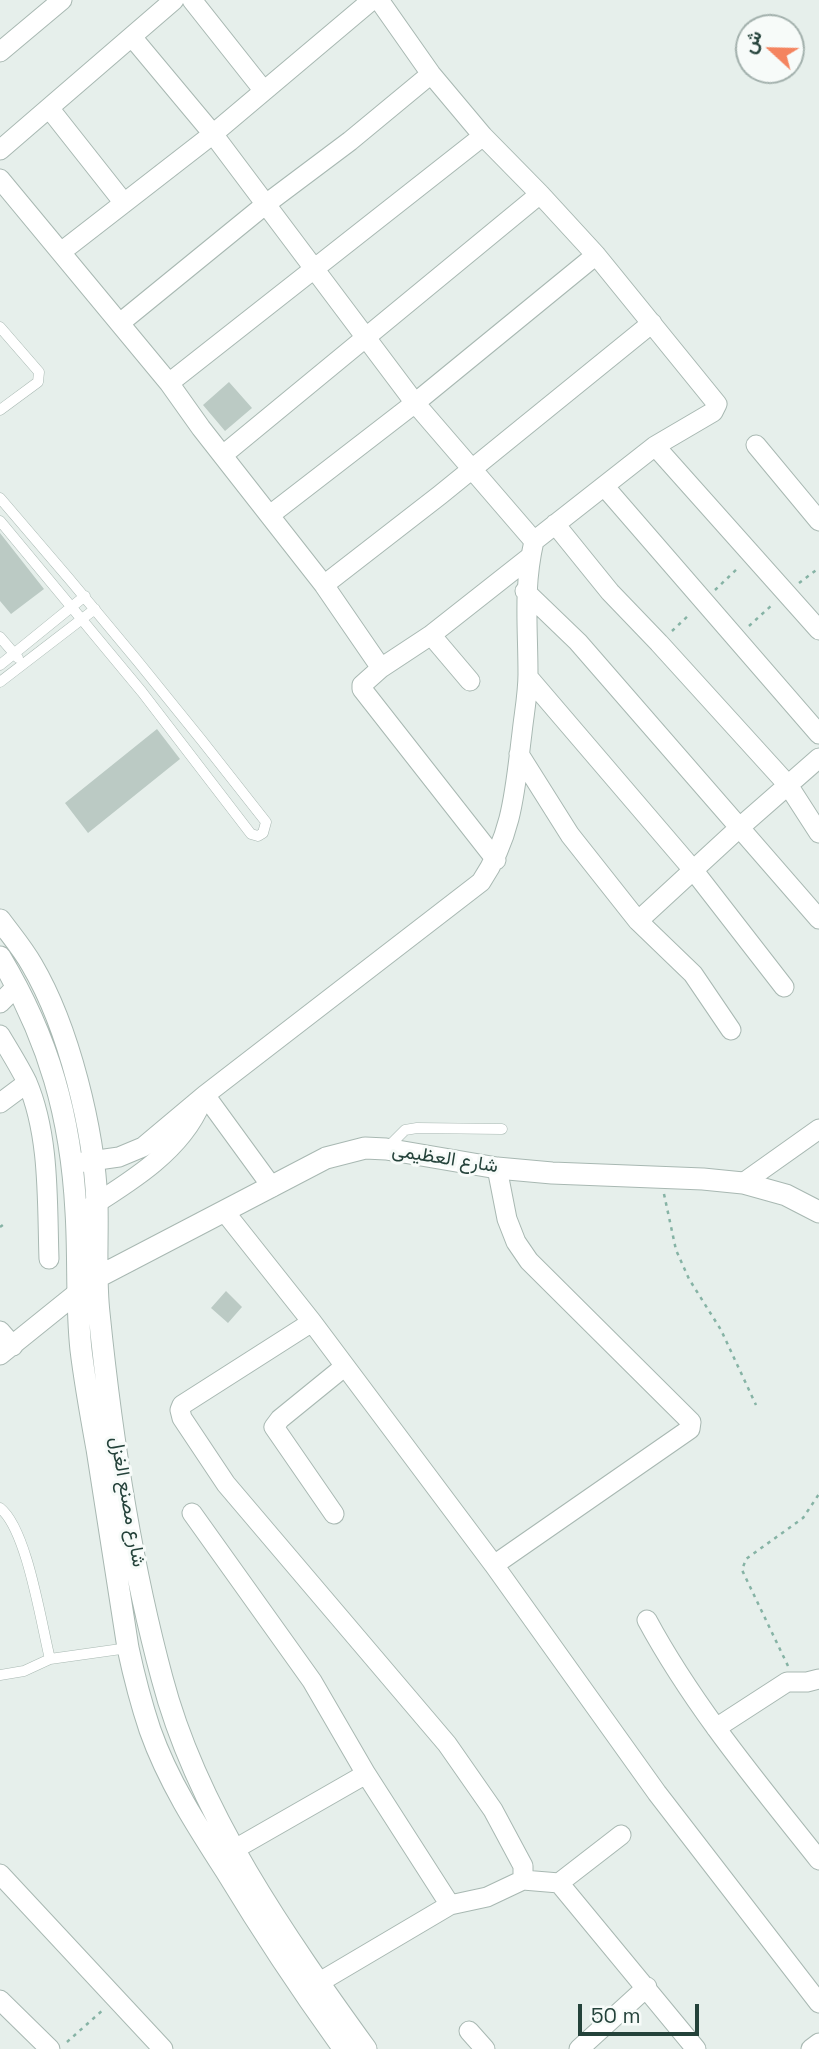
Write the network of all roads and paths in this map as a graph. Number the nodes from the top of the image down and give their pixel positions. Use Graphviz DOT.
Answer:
graph roads {
  1 [pos="62,0"];
  2 [pos="174,0"];
  3 [pos="192,0"];
  4 [pos="372,0"];
  5 [pos="379,0"];
  6 [pos="132,37"];
  7 [pos="0,52"];
  8 [pos="431,74"];
  9 [pos="264,91"];
  10 [pos="49,108"];
  11 [pos="213,134"];
  12 [pos="483,136"];
  13 [pos="0,150"];
  14 [pos="0,179"];
  15 [pos="540,194"];
  16 [pos="124,203"];
  17 [pos="266,204"];
  18 [pos="61,252"];
  19 [pos="596,255"];
  20 [pos="315,269"];
  21 [pos="120,323"];
  22 [pos="652,323"];
  23 [pos="0,327"];
  24 [pos="366,338"];
  25 [pos="169,383"];
  26 [pos="415,402"];
  27 [pos="0,410"];
  28 [pos="756,445"];
  29 [pos="655,446"];
  30 [pos="223,455"];
  31 [pos="471,469"];
  32 [pos="604,486"];
  33 [pos="0,498"];
  34 [pos="270,515"];
  35 [pos="0,521"];
  36 [pos="819,521"];
  37 [pos="555,524"];
  38 [pos="532,549"];
  39 [pos="751,555"];
  40 [pos="819,568"];
  41 [pos="324,585"];
  42 [pos="525,591"];
  43 [pos="786,592"];
  44 [pos="85,596"];
  45 [pos="703,602"];
  46 [pos="72,607"];
  47 [pos="95,609"];
  48 [pos="82,619"];
  49 [pos="819,630"];
  50 [pos="431,635"];
  51 [pos="0,637"];
  52 [pos="736,638"];
  53 [pos="659,643"];
  54 [pos="15,654"];
  55 [pos="0,665"];
  56 [pos="23,665"];
  57 [pos="381,668"];
  58 [pos="528,677"];
  59 [pos="470,681"];
  60 [pos="0,682"];
  61 [pos="819,734"];
  62 [pos="519,754"];
  63 [pos="819,758"];
  64 [pos="788,785"];
  65 [pos="739,828"];
  66 [pos="819,833"];
  67 [pos="496,860"];
  68 [pos="694,871"];
  69 [pos="819,919"];
  70 [pos="0,920"];
  71 [pos="638,921"];
  72 [pos="0,957"];
  73 [pos="784,987"];
  74 [pos="6,995"];
  75 [pos="731,1030"];
  76 [pos="0,1035"];
  77 [pos="27,1083"];
  78 [pos="205,1096"];
  79 [pos="0,1102"];
  80 [pos="502,1129"];
  81 [pos="819,1129"];
  82 [pos="386,1149"];
  83 [pos="83,1162"];
  84 [pos="497,1168"];
  85 [pos="660,1177"];
  86 [pos="743,1183"];
  87 [pos="272,1187"];
  88 [pos="97,1203"];
  89 [pos="225,1211"];
  90 [pos="819,1212"];
  91 [pos="77,1215"];
  92 [pos="4,1224"];
  93 [pos="0,1227"];
  94 [pos="50,1259"];
  95 [pos="96,1278"];
  96 [pos="77,1293"];
  97 [pos="312,1322"];
  98 [pos="4,1344"];
  99 [pos="344,1367"];
  100 [pos="756,1405"];
  101 [pos="819,1494"];
  102 [pos="0,1507"];
  103 [pos="192,1513"];
  104 [pos="334,1514"];
  105 [pos="494,1565"];
  106 [pos="647,1620"];
  107 [pos="153,1643"];
  108 [pos="128,1648"];
  109 [pos="50,1659"];
  110 [pos="0,1675"];
  111 [pos="819,1679"];
  112 [pos="795,1681"];
  113 [pos="716,1728"];
  114 [pos="366,1774"];
  115 [pos="621,1835"];
  116 [pos="235,1849"];
  117 [pos="819,1860"];
  118 [pos="0,1874"];
  119 [pos="523,1880"];
  120 [pos="559,1883"];
  121 [pos="450,1905"];
  122 [pos="318,1983"];
  123 [pos="647,1987"];
  124 [pos="115,1999"];
  125 [pos="0,2000"];
  126 [pos="819,2003"];
  127 [pos="469,2031"];
  128 [pos="819,2043"];
  129 [pos="154,2046"];
  130 [pos="50,2049"];
  131 [pos="59,2049"];
  132 [pos="344,2049"];
  133 [pos="366,2049"];
  134 [pos="485,2049"];
  135 [pos="579,2049"];
  136 [pos="696,2049"];
  137 [pos="811,2049"];
  1 -- 7 [label="street"];
  2 -- 6 [label="street"];
  3 -- 9 [label="street"];
  4 -- 9 [label="street"];
  5 -- 8 [label="street"];
  6 -- 10 [label="street"];
  6 -- 11 [label="street"];
  8 -- 12 [label="street"];
  8 -- 17 [label="street"];
  9 -- 11 [label="street"];
  10 -- 13 [label="street"];
  10 -- 16 [label="street"];
  11 -- 16 [label="street"];
  11 -- 17 [label="street"];
  12 -- 15 [label="street"];
  12 -- 20 [label="street"];
  14 -- 18 [label="street"];
  15 -- 19 [label="street"];
  15 -- 24 [label="street"];
  16 -- 18 [label="street"];
  17 -- 20 [label="street"];
  17 -- 21 [label="street"];
  18 -- 21 [label="street"];
  19 -- 22 [label="street"];
  19 -- 26 [label="street"];
  20 -- 24 [label="street"];
  20 -- 25 [label="street"];
  21 -- 25 [label="street"];
  22 -- 29 [label="street"];
  22 -- 31 [label="street"];
  23 -- 27 [label="lane"];
  24 -- 26 [label="street"];
  24 -- 30 [label="street"];
  25 -- 30 [label="street"];
  26 -- 31 [label="street"];
  26 -- 34 [label="street"];
  28 -- 36 [label="street"];
  29 -- 32 [label="street"];
  29 -- 39 [label="street"];
  30 -- 34 [label="street"];
  31 -- 38 [label="street"];
  31 -- 41 [label="street"];
  32 -- 37 [label="street"];
  32 -- 45 [label="street"];
  33 -- 44 [label="lane"];
  34 -- 41 [label="street"];
  35 -- 46 [label="lane"];
  37 -- 38 [label="street"];
  37 -- 53 [label="street"];
  38 -- 42 [label="street"];
  38 -- 50 [label="street"];
  39 -- 43 [label="street"];
  39 -- 45 [label="path"];
  40 -- 43 [label="path"];
  41 -- 57 [label="street"];
  42 -- 58 [label="street"];
  42 -- 65 [label="street"];
  43 -- 49 [label="street"];
  43 -- 52 [label="path"];
  44 -- 46 [label="lane"];
  44 -- 47 [label="lane"];
  45 -- 52 [label="street"];
  45 -- 53 [label="path"];
  46 -- 48 [label="lane"];
  46 -- 54 [label="lane"];
  47 -- 48 [label="lane"];
  47 -- 48 [label="lane"];
  48 -- 56 [label="lane"];
  50 -- 57 [label="street"];
  50 -- 59 [label="street"];
  51 -- 54 [label="lane"];
  52 -- 61 [label="street"];
  53 -- 64 [label="street"];
  54 -- 55 [label="lane"];
  54 -- 56 [label="lane"];
  56 -- 60 [label="lane"];
  57 -- 67 [label="street"];
  58 -- 62 [label="street"];
  58 -- 68 [label="street"];
  62 -- 67 [label="street"];
  62 -- 71 [label="street"];
  63 -- 64 [label="street"];
  64 -- 65 [label="street"];
  64 -- 66 [label="street"];
  65 -- 68 [label="street"];
  65 -- 69 [label="street"];
  67 -- 78 [label="street"];
  68 -- 71 [label="street"];
  68 -- 73 [label="street"];
  70 -- 83 [label="street, شارع مصنع الغزل"];
  71 -- 75 [label="street"];
  72 -- 74 [label="street, شارع مصنع الغزل"];
  74 -- 83 [label="street, شارع مصنع الغزل"];
  76 -- 77 [label="street"];
  77 -- 79 [label="street"];
  77 -- 94 [label="street"];
  78 -- 83 [label="street"];
  78 -- 87 [label="street"];
  78 -- 88 [label="street"];
  80 -- 82 [label="lane"];
  81 -- 86 [label="street"];
  82 -- 84 [label="street, شارع العظيمى"];
  82 -- 87 [label="street, شارع العظيمى"];
  83 -- 88 [label="street, شارع مصنع الغزل"];
  83 -- 91 [label="street, شارع مصنع الغزل"];
  84 -- 85 [label="street, شارع العظيمى"];
  84 -- 105 [label="street"];
  85 -- 86 [label="street, شارع العظيمى"];
  85 -- 100 [label="path"];
  86 -- 90 [label="street, شارع العظيمى"];
  87 -- 89 [label="street, شارع العظيمى"];
  88 -- 91 [label="street"];
  88 -- 95 [label="street, شارع مصنع الغزل"];
  89 -- 95 [label="street, شارع العظيمى"];
  89 -- 97 [label="street"];
  91 -- 96 [label="street, شارع مصنع الغزل"];
  92 -- 93 [label="path"];
  95 -- 107 [label="street, شارع مصنع الغزل"];
  96 -- 98 [label="street"];
  96 -- 108 [label="street, شارع مصنع الغزل"];
  97 -- 99 [label="street"];
  97 -- 119 [label="street"];
  99 -- 104 [label="street"];
  99 -- 105 [label="street"];
  101 -- 112 [label="path"];
  102 -- 109 [label="lane"];
  103 -- 114 [label="street"];
  105 -- 126 [label="street"];
  106 -- 113 [label="street"];
  107 -- 108 [label="street"];
  107 -- 116 [label="street, شارع مصنع الغزل"];
  108 -- 109 [label="lane"];
  108 -- 132 [label="street, شارع مصنع الغزل"];
  109 -- 110 [label="lane"];
  111 -- 112 [label="street"];
  112 -- 113 [label="street"];
  113 -- 117 [label="street"];
  114 -- 116 [label="street"];
  114 -- 121 [label="street"];
  115 -- 120 [label="street"];
  116 -- 122 [label="street, شارع مصنع الغزل"];
  118 -- 124 [label="street"];
  119 -- 120 [label="street"];
  119 -- 121 [label="street"];
  120 -- 123 [label="street"];
  121 -- 122 [label="street"];
  122 -- 133 [label="street, شارع مصنع الغزل"];
  123 -- 135 [label="street"];
  123 -- 136 [label="street"];
  124 -- 129 [label="street"];
  124 -- 131 [label="path"];
  125 -- 130 [label="street"];
  127 -- 134 [label="street"];
  128 -- 137 [label="street"];
}
